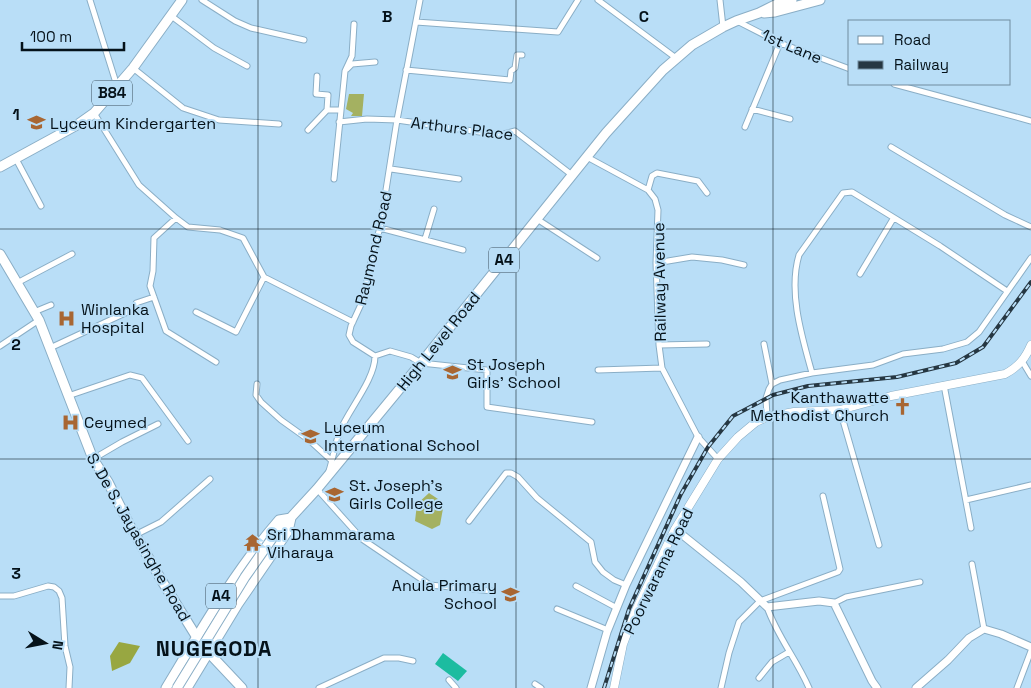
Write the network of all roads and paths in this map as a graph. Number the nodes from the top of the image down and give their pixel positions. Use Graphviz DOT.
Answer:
graph roads {
  1 [pos="90,0"];
  2 [pos="202,0"];
  3 [pos="420,0"];
  4 [pos="578,0"];
  5 [pos="598,0"];
  6 [pos="720,0"];
  7 [pos="820,0"];
  8 [pos="179,1"];
  9 [pos="788,3"];
  10 [pos="170,15"];
  11 [pos="736,20"];
  12 [pos="416,22"];
  13 [pos="354,24"];
  14 [pos="723,27"];
  15 [pos="304,40"];
  16 [pos="780,43"];
  17 [pos="522,55"];
  18 [pos="676,58"];
  19 [pos="375,62"];
  20 [pos="247,66"];
  21 [pos="133,68"];
  22 [pos="848,68"];
  23 [pos="406,70"];
  24 [pos="345,71"];
  25 [pos="317,76"];
  26 [pos="898,85"];
  27 [pos="118,87"];
  28 [pos="752,109"];
  29 [pos="327,110"];
  30 [pos="340,110"];
  31 [pos="94,113"];
  32 [pos="790,119"];
  33 [pos="397,120"];
  34 [pos="1031,120"];
  35 [pos="339,122"];
  36 [pos="279,124"];
  37 [pos="745,127"];
  38 [pos="308,130"];
  39 [pos="891,147"];
  40 [pos="587,156"];
  41 [pos="16,159"];
  42 [pos="0,168"];
  43 [pos="391,169"];
  44 [pos="572,175"];
  45 [pos="334,179"];
  46 [pos="459,179"];
  47 [pos="648,190"];
  48 [pos="707,193"];
  49 [pos="41,206"];
  50 [pos="434,209"];
  51 [pos="176,218"];
  52 [pos="893,218"];
  53 [pos="536,219"];
  54 [pos="1031,227"];
  55 [pos="380,228"];
  56 [pos="425,240"];
  57 [pos="463,250"];
  58 [pos="0,254"];
  59 [pos="72,254"];
  60 [pos="597,258"];
  61 [pos="1031,258"];
  62 [pos="656,263"];
  63 [pos="744,265"];
  64 [pos="860,274"];
  65 [pos="264,277"];
  66 [pos="17,283"];
  67 [pos="1007,291"];
  68 [pos="154,297"];
  69 [pos="50,305"];
  70 [pos="196,312"];
  71 [pos="36,316"];
  72 [pos="353,322"];
  73 [pos="659,344"];
  74 [pos="708,344"];
  75 [pos="764,344"];
  76 [pos="1031,345"];
  77 [pos="0,346"];
  78 [pos="49,348"];
  79 [pos="375,356"];
  80 [pos="216,362"];
  81 [pos="1022,362"];
  82 [pos="421,363"];
  83 [pos="662,368"];
  84 [pos="598,370"];
  85 [pos="812,373"];
  86 [pos="1031,376"];
  87 [pos="257,384"];
  88 [pos="772,384"];
  89 [pos="944,385"];
  90 [pos="68,396"];
  91 [pos="840,410"];
  92 [pos="767,417"];
  93 [pos="592,422"];
  94 [pos="158,424"];
  95 [pos="698,437"];
  96 [pos="188,441"];
  97 [pos="93,459"];
  98 [pos="718,460"];
  99 [pos="332,461"];
  100 [pos="328,474"];
  101 [pos="210,479"];
  102 [pos="1031,485"];
  103 [pos="317,489"];
  104 [pos="823,496"];
  105 [pos="966,500"];
  106 [pos="291,518"];
  107 [pos="469,522"];
  108 [pos="971,528"];
  109 [pos="675,529"];
  110 [pos="135,535"];
  111 [pos="880,545"];
  112 [pos="972,564"];
  113 [pos="920,582"];
  114 [pos="626,585"];
  115 [pos="576,586"];
  116 [pos="493,591"];
  117 [pos="222,594"];
  118 [pos="0,596"];
  119 [pos="760,601"];
  120 [pos="834,602"];
  121 [pos="238,604"];
  122 [pos="767,607"];
  123 [pos="617,608"];
  124 [pos="557,609"];
  125 [pos="984,629"];
  126 [pos="608,630"];
  127 [pos="194,633"];
  128 [pos="1031,647"];
  129 [pos="1031,651"];
  130 [pos="789,652"];
  131 [pos="208,653"];
  132 [pos="413,662"];
  133 [pos="176,671"];
  134 [pos="759,678"];
  135 [pos="449,680"];
  136 [pos="190,684"];
  137 [pos="535,684"];
  138 [pos="69,688"];
  139 [pos="166,688"];
  140 [pos="176,688"];
  141 [pos="242,688"];
  142 [pos="319,688"];
  143 [pos="456,688"];
  144 [pos="541,688"];
  145 [pos="591,688"];
  146 [pos="614,688"];
  147 [pos="721,688"];
  148 [pos="809,688"];
  149 [pos="877,688"];
  150 [pos="916,688"];
  151 [pos="1017,688"];
  1 -- 27 [label="street"];
  2 -- 15 [label="street"];
  3 -- 12 [label="street, Raymond Road"];
  4 -- 12 [label="street"];
  5 -- 18 [label="street"];
  6 -- 14 [label="street"];
  7 -- 9 [label="main road, High Level Road / A4"];
  8 -- 10 [label="main road, B84"];
  9 -- 11 [label="main road, High Level Road / A4"];
  10 -- 20 [label="street"];
  10 -- 21 [label="main road, B84"];
  11 -- 14 [label="main road, High Level Road / A4"];
  11 -- 16 [label="street, 1st Lane"];
  12 -- 23 [label="street, Raymond Road"];
  13 -- 24 [label="street"];
  14 -- 18 [label="main road, High Level Road / A4"];
  16 -- 22 [label="street, 1st Lane"];
  16 -- 28 [label="street"];
  17 -- 23 [label="street"];
  18 -- 40 [label="main road, High Level Road / A4"];
  19 -- 24 [label="street"];
  21 -- 27 [label="main road, B84"];
  21 -- 36 [label="street"];
  23 -- 33 [label="street, Raymond Road"];
  24 -- 30 [label="street"];
  25 -- 29 [label="street"];
  26 -- 34 [label="street"];
  27 -- 31 [label="main road, B84"];
  28 -- 32 [label="street"];
  28 -- 37 [label="street"];
  29 -- 30 [label="street"];
  29 -- 38 [label="street"];
  30 -- 35 [label="street"];
  31 -- 41 [label="main road, B84"];
  31 -- 51 [label="street"];
  33 -- 35 [label="street, Arthurs Place"];
  33 -- 43 [label="street, Raymond Road"];
  33 -- 44 [label="street, Arthurs Place"];
  35 -- 45 [label="street"];
  39 -- 54 [label="street"];
  40 -- 44 [label="main road, High Level Road / A4"];
  40 -- 47 [label="street"];
  41 -- 42 [label="main road, B84"];
  41 -- 49 [label="street"];
  43 -- 46 [label="street"];
  43 -- 55 [label="street, Raymond Road"];
  44 -- 53 [label="main road, High Level Road / A4"];
  47 -- 48 [label="street"];
  47 -- 62 [label="street, Railway Avenue"];
  50 -- 56 [label="street"];
  51 -- 65 [label="street"];
  51 -- 68 [label="street"];
  52 -- 64 [label="street"];
  52 -- 67 [label="street"];
  52 -- 85 [label="street"];
  53 -- 60 [label="street"];
  53 -- 82 [label="main road, High Level Road / A4"];
  55 -- 56 [label="street"];
  55 -- 72 [label="street, Raymond Road"];
  56 -- 57 [label="street"];
  58 -- 66 [label="main road, S. De S. Jayasinghe Road"];
  59 -- 66 [label="street"];
  61 -- 67 [label="street"];
  62 -- 63 [label="street"];
  62 -- 73 [label="street, Railway Avenue"];
  65 -- 70 [label="street"];
  65 -- 72 [label="street"];
  66 -- 71 [label="main road, S. De S. Jayasinghe Road"];
  67 -- 85 [label="street"];
  68 -- 78 [label="street"];
  68 -- 80 [label="street"];
  69 -- 71 [label="street"];
  71 -- 77 [label="street"];
  71 -- 78 [label="main road, S. De S. Jayasinghe Road"];
  72 -- 79 [label="street, Raymond Road"];
  73 -- 74 [label="street"];
  73 -- 83 [label="street, Railway Avenue"];
  75 -- 88 [label="street"];
  76 -- 81 [label="main road"];
  78 -- 90 [label="main road, S. De S. Jayasinghe Road"];
  79 -- 82 [label="street"];
  79 -- 99 [label="street"];
  81 -- 86 [label="street"];
  81 -- 89 [label="main road"];
  82 -- 93 [label="street"];
  82 -- 100 [label="main road, High Level Road / A4"];
  83 -- 84 [label="street"];
  83 -- 95 [label="street, Railway Avenue"];
  85 -- 88 [label="street"];
  87 -- 99 [label="street"];
  88 -- 92 [label="street"];
  89 -- 91 [label="main road"];
  89 -- 105 [label="street"];
  90 -- 96 [label="street"];
  90 -- 97 [label="main road, S. De S. Jayasinghe Road"];
  91 -- 92 [label="main road"];
  91 -- 111 [label="street"];
  92 -- 98 [label="main road, Poorwarama Road"];
  94 -- 97 [label="street"];
  95 -- 98 [label="street, Railway Avenue"];
  95 -- 114 [label="street"];
  97 -- 110 [label="main road, S. De S. Jayasinghe Road"];
  98 -- 109 [label="main road, Poorwarama Road"];
  99 -- 100 [label="street"];
  100 -- 103 [label="main road, High Level Road / A4"];
  101 -- 110 [label="street"];
  102 -- 105 [label="street"];
  103 -- 106 [label="main road, High Level Road / A4"];
  103 -- 116 [label="street"];
  104 -- 119 [label="street"];
  105 -- 108 [label="street"];
  106 -- 117 [label="main road, A4"];
  106 -- 121 [label="main road, A4"];
  106 -- 140 [label="main road, High Level Road / A4, bridge"];
  107 -- 114 [label="street"];
  109 -- 119 [label="street"];
  109 -- 146 [label="main road, Poorwarama Road"];
  110 -- 127 [label="main road, S. De S. Jayasinghe Road"];
  112 -- 125 [label="street"];
  113 -- 120 [label="street"];
  114 -- 123 [label="street"];
  115 -- 123 [label="street"];
  117 -- 121 [label="main road"];
  117 -- 127 [label="main road, A4"];
  118 -- 138 [label="street"];
  119 -- 122 [label="street"];
  119 -- 147 [label="street"];
  120 -- 122 [label="street"];
  120 -- 149 [label="street"];
  121 -- 131 [label="main road, A4"];
  122 -- 130 [label="street"];
  123 -- 126 [label="street"];
  124 -- 126 [label="street"];
  125 -- 128 [label="street"];
  125 -- 150 [label="street"];
  126 -- 145 [label="street"];
  127 -- 131 [label="main road, S. De S. Jayasinghe Road"];
  127 -- 133 [label="main road, A4"];
  129 -- 151 [label="street"];
  130 -- 134 [label="street"];
  130 -- 148 [label="street"];
  131 -- 136 [label="main road, A4"];
  131 -- 141 [label="main road, S. De S. Jayasinghe Road"];
  132 -- 142 [label="street"];
  133 -- 136 [label="main road"];
  133 -- 139 [label="main road, A4"];
  135 -- 143 [label="street"];
  137 -- 144 [label="street"];
}
